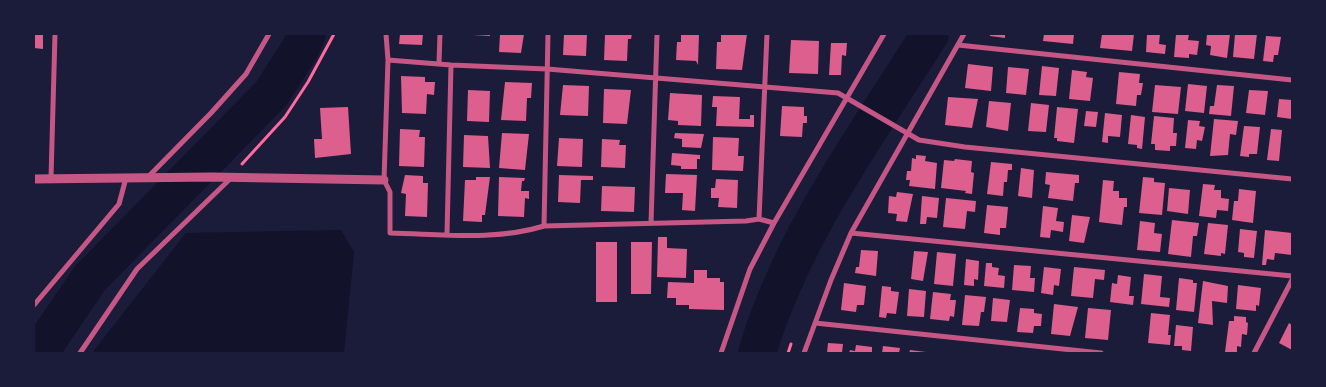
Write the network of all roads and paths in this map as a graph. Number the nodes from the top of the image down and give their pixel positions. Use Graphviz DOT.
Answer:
graph roads {
  1 [pos="55,34"];
  2 [pos="269,34"];
  3 [pos="334,34"];
  4 [pos="386,34"];
  5 [pos="440,34"];
  6 [pos="548,34"];
  7 [pos="657,34"];
  8 [pos="767,34"];
  9 [pos="884,34"];
  10 [pos="964,34"];
  11 [pos="958,45"];
  12 [pos="388,60"];
  13 [pos="439,63"];
  14 [pos="451,65"];
  15 [pos="547,69"];
  16 [pos="656,78"];
  17 [pos="1292,80"];
  18 [pos="766,87"];
  19 [pos="848,97"];
  20 [pos="908,134"];
  21 [pos="148,177"];
  22 [pos="51,178"];
  23 [pos="126,178"];
  24 [pos="231,178"];
  25 [pos="34,179"];
  26 [pos="1292,179"];
  27 [pos="384,180"];
  28 [pos="759,219"];
  29 [pos="651,223"];
  30 [pos="774,223"];
  31 [pos="544,226"];
  32 [pos="852,233"];
  33 [pos="447,234"];
  34 [pos="1292,276"];
  35 [pos="1292,280"];
  36 [pos="34,305"];
  37 [pos="815,323"];
  38 [pos="80,353"];
  39 [pos="721,353"];
  40 [pos="804,353"];
  41 [pos="1101,353"];
  42 [pos="1254,353"];
  1 -- 22 [label="street"];
  2 -- 21 [label="street"];
  3 -- 24 [label="path"];
  4 -- 12 [label="street"];
  5 -- 13 [label="street"];
  6 -- 15 [label="street"];
  7 -- 16 [label="street"];
  8 -- 18 [label="street"];
  9 -- 19 [label="street"];
  10 -- 11 [label="street"];
  11 -- 17 [label="street"];
  11 -- 20 [label="street"];
  12 -- 13 [label="street"];
  12 -- 27 [label="street"];
  13 -- 14 [label="street"];
  14 -- 15 [label="street"];
  14 -- 33 [label="street"];
  15 -- 16 [label="street"];
  15 -- 31 [label="street"];
  16 -- 18 [label="street"];
  16 -- 29 [label="street"];
  18 -- 19 [label="street"];
  18 -- 28 [label="street"];
  19 -- 20 [label="street"];
  19 -- 30 [label="street"];
  20 -- 26 [label="street"];
  20 -- 32 [label="street"];
  21 -- 23 [label="street"];
  21 -- 24 [label="street"];
  22 -- 23 [label="street"];
  22 -- 25 [label="street"];
  23 -- 36 [label="street"];
  24 -- 27 [label="street"];
  24 -- 38 [label="street"];
  27 -- 33 [label="street"];
  28 -- 29 [label="street"];
  28 -- 30 [label="street"];
  29 -- 31 [label="street"];
  30 -- 39 [label="street"];
  31 -- 33 [label="street"];
  32 -- 34 [label="street"];
  32 -- 37 [label="street"];
  35 -- 42 [label="street"];
  37 -- 40 [label="street"];
  37 -- 41 [label="street"];
}
